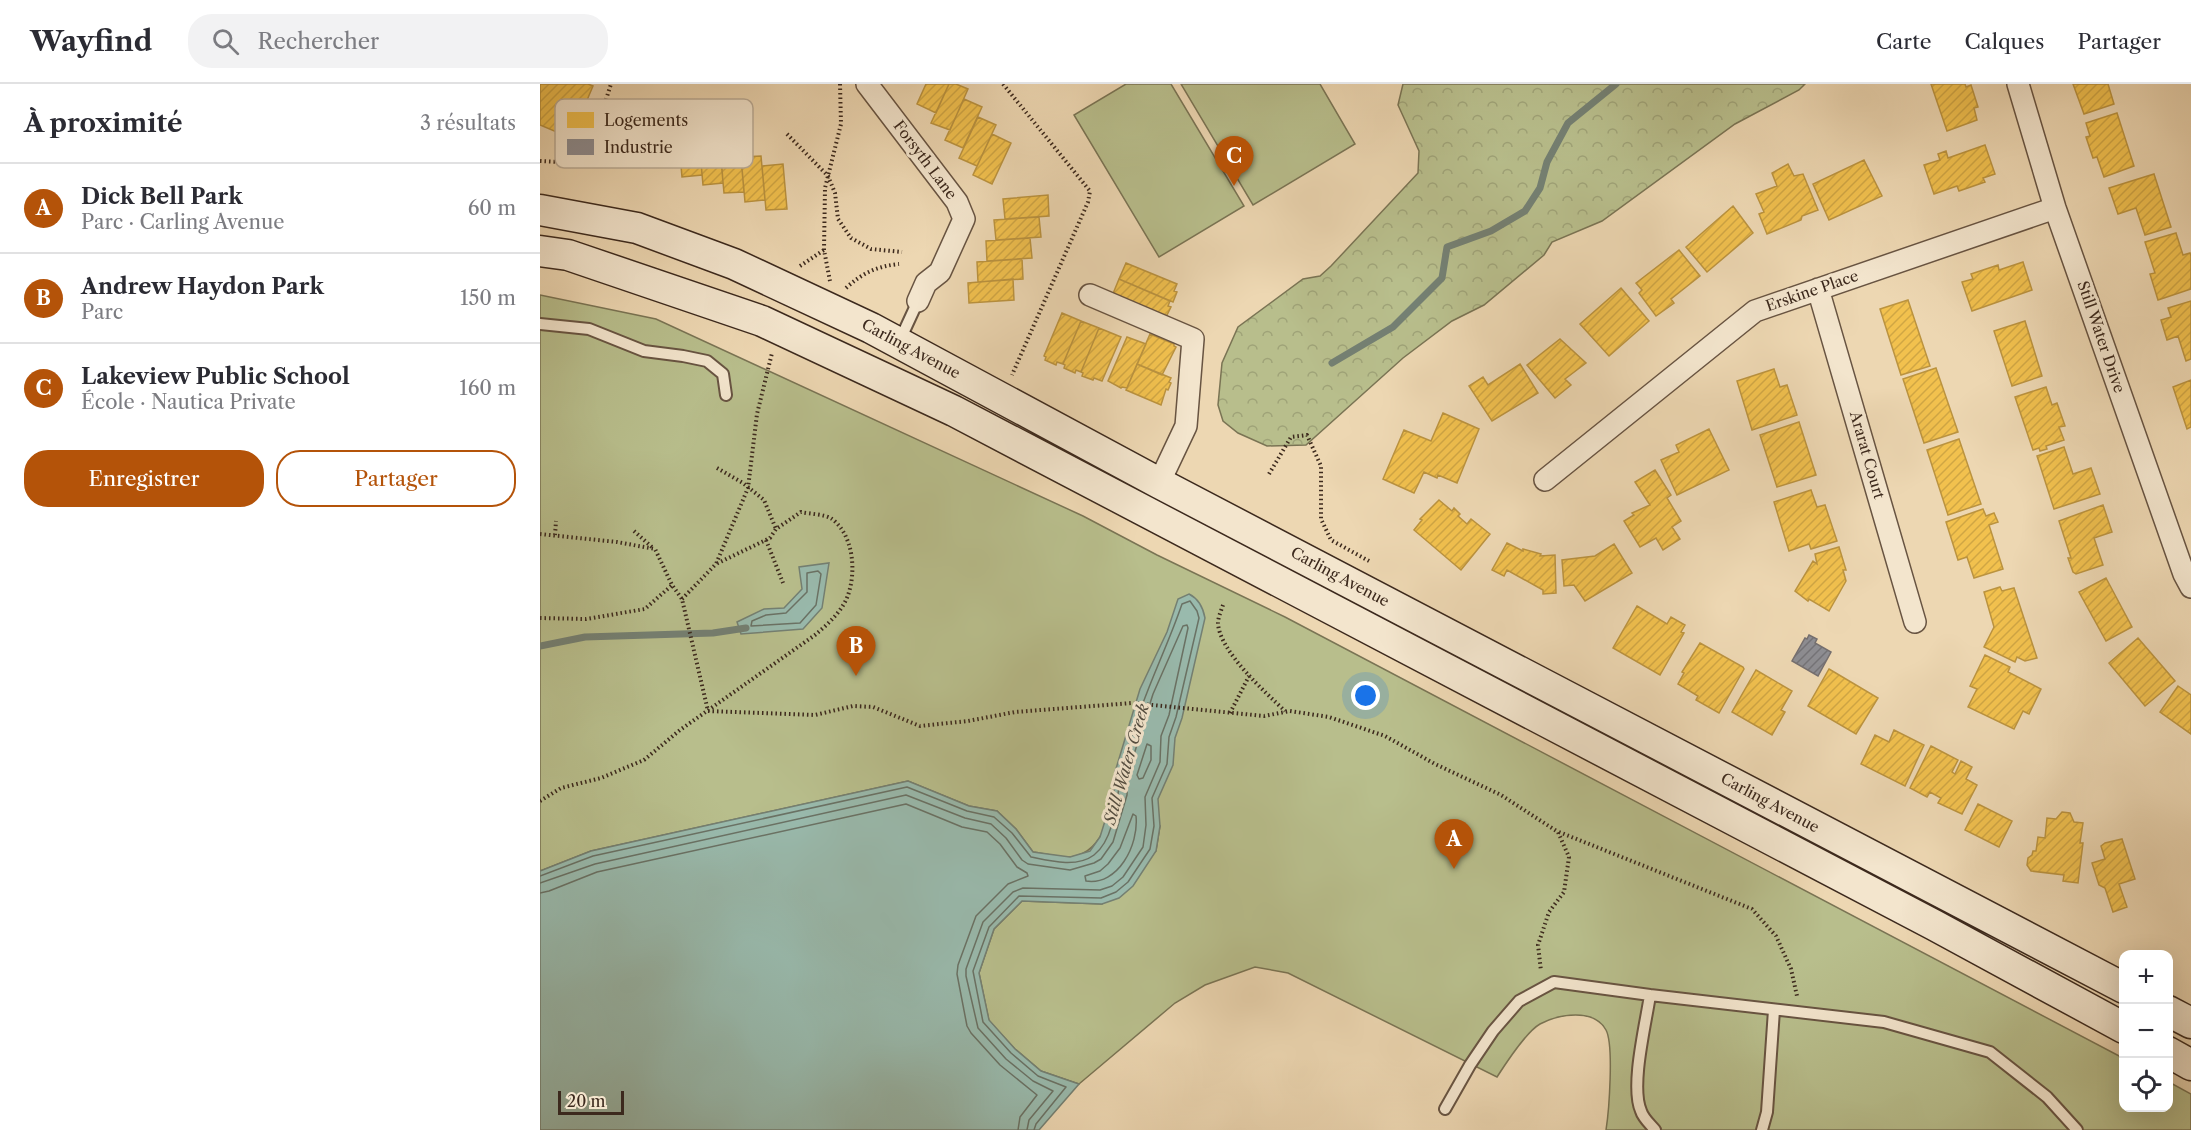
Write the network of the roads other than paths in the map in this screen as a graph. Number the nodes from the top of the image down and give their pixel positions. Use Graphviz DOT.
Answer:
graph roads {
  1 [pos="867,84"];
  2 [pos="2018,84"];
  3 [pos="2055,207"];
  4 [pos="540,210"];
  5 [pos="540,251"];
  6 [pos="1818,289"];
  7 [pos="1090,295"];
  8 [pos="918,301"];
  9 [pos="540,324"];
  10 [pos="898,343"];
  11 [pos="726,394"];
  12 [pos="1545,480"];
  13 [pos="1159,483"];
  14 [pos="2191,587"];
  15 [pos="1915,622"];
  16 [pos="2119,985"];
  17 [pos="1650,995"];
  18 [pos="1774,1010"];
  19 [pos="2173,1013"];
  20 [pos="2191,1023"];
  21 [pos="2119,1025"];
  22 [pos="2173,1054"];
  23 [pos="2191,1065"];
  24 [pos="1445,1109"];
  25 [pos="1654,1130"];
  26 [pos="1762,1130"];
  27 [pos="2077,1130"];
  1 -- 8 [label="street, Forsyth Lane"];
  2 -- 3 [label="street, Still Water Drive"];
  3 -- 6 [label="street, Erskine Place"];
  3 -- 14 [label="street, Still Water Drive"];
  4 -- 10 [label="main road, Carling Avenue"];
  5 -- 21 [label="main road, Carling Avenue"];
  6 -- 12 [label="street, Erskine Place"];
  6 -- 15 [label="street, Ararat Court"];
  7 -- 13 [label="street"];
  8 -- 10 [label="lane"];
  9 -- 11 [label="lane"];
  10 -- 13 [label="main road, Carling Avenue"];
  13 -- 16 [label="main road, Carling Avenue"];
  17 -- 18 [label="lane"];
  17 -- 24 [label="lane"];
  17 -- 25 [label="lane"];
  18 -- 26 [label="lane"];
  18 -- 27 [label="lane"];
  19 -- 20 [label="main road"];
  22 -- 23 [label="main road"];
}
